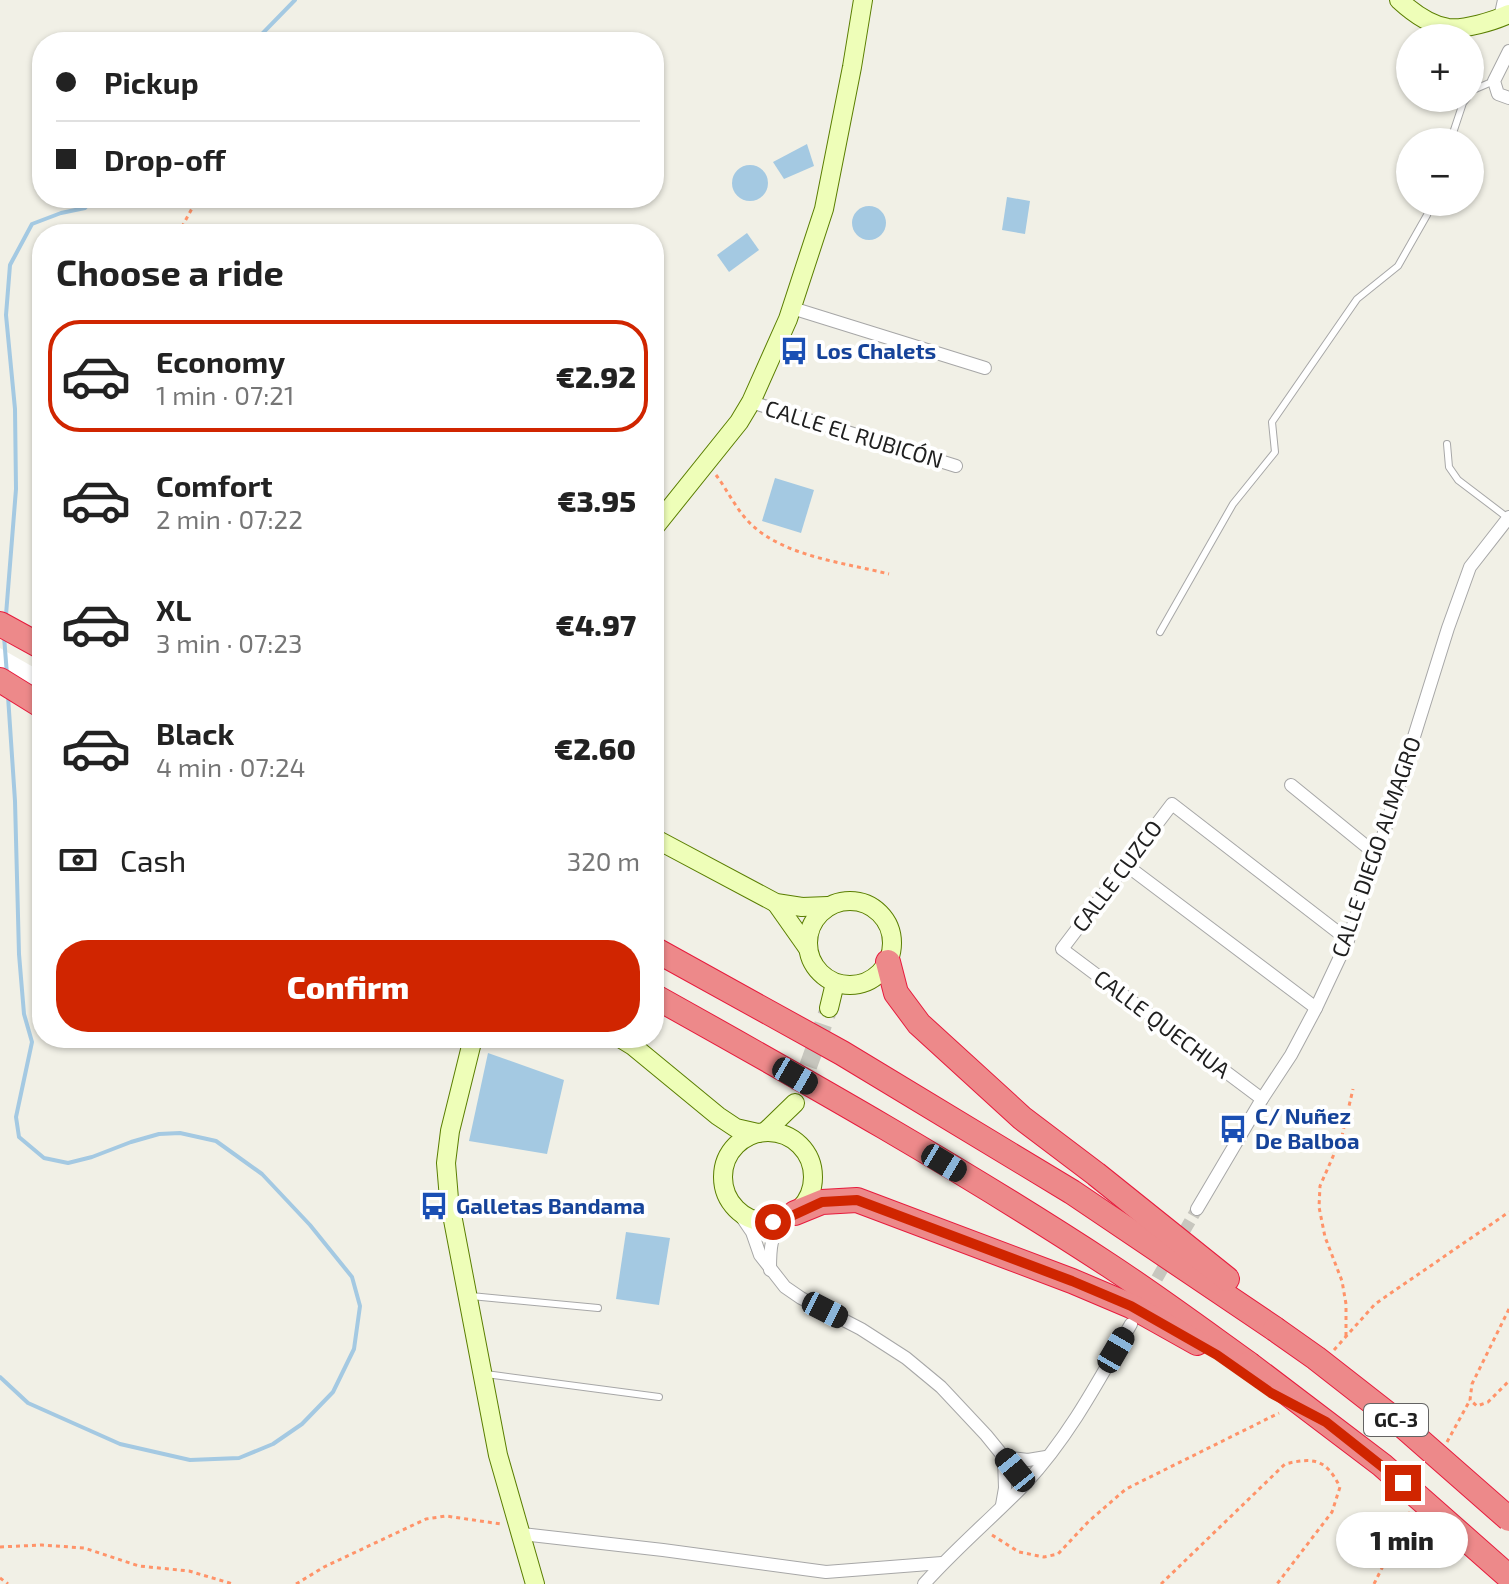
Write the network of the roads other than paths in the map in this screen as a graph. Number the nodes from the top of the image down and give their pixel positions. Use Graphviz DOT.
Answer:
graph roads {
  1 [pos="863,0"];
  2 [pos="1399,0"];
  3 [pos="1504,11"];
  4 [pos="1509,51"];
  5 [pos="1494,81"];
  6 [pos="1484,85"];
  7 [pos="1509,98"];
  8 [pos="1426,216"];
  9 [pos="792,308"];
  10 [pos="985,368"];
  11 [pos="751,402"];
  12 [pos="1447,444"];
  13 [pos="956,466"];
  14 [pos="664,516"];
  15 [pos="1508,518"];
  16 [pos="0,624"];
  17 [pos="1160,632"];
  18 [pos="32,642"];
  19 [pos="0,662"];
  20 [pos="0,680"];
  21 [pos="32,680"];
  22 [pos="32,700"];
  23 [pos="1291,785"];
  24 [pos="664,843"];
  25 [pos="1377,855"];
  26 [pos="1126,865"];
  27 [pos="776,903"];
  28 [pos="828,906"];
  29 [pos="1348,940"];
  30 [pos="807,947"];
  31 [pos="1062,949"];
  32 [pos="664,955"];
  33 [pos="888,962"];
  34 [pos="835,983"];
  35 [pos="664,1002"];
  36 [pos="829,1008"];
  37 [pos="1316,1008"];
  38 [pos="471,1048"];
  39 [pos="635,1048"];
  40 [pos="1262,1099"];
  41 [pos="706,1108"];
  42 [pos="762,1133"];
  43 [pos="797,1143"];
  44 [pos="727,1159"];
  45 [pos="1197,1209"];
  46 [pos="737,1210"];
  47 [pos="790,1216"];
  48 [pos="770,1270"];
  49 [pos="467,1296"];
  50 [pos="598,1308"];
  51 [pos="1131,1324"];
  52 [pos="1279,1326"];
  53 [pos="1251,1372"];
  54 [pos="483,1373"];
  55 [pos="659,1397"];
  56 [pos="1004,1457"];
  57 [pos="1046,1457"];
  58 [pos="1025,1483"];
  59 [pos="1002,1505"];
  60 [pos="1509,1519"];
  61 [pos="521,1530"];
  62 [pos="942,1563"];
  63 [pos="1509,1577"];
  64 [pos="535,1584"];
  65 [pos="924,1584"];
  1 -- 9 [label="street"];
  2 -- 3 [label="street"];
  4 -- 5 [label="street"];
  5 -- 6 [label="lane"];
  5 -- 7 [label="street"];
  8 -- 17 [label="lane"];
  9 -- 10 [label="street"];
  9 -- 11 [label="street"];
  11 -- 13 [label="street, CALLE EL RUBICÓN"];
  11 -- 14 [label="street"];
  12 -- 15 [label="lane"];
  15 -- 25 [label="street, CALLE DIEGO ALMAGRO"];
  16 -- 18 [label="highway"];
  19 -- 21 [label="highway"];
  20 -- 22 [label="highway"];
  23 -- 25 [label="street"];
  24 -- 27 [label="street"];
  25 -- 29 [label="street, CALLE DIEGO ALMAGRO"];
  26 -- 29 [label="street, CALLE CUZCO"];
  26 -- 31 [label="street, CALLE CUZCO"];
  26 -- 37 [label="street"];
  27 -- 28 [label="street"];
  27 -- 30 [label="street"];
  28 -- 30 [label="street"];
  28 -- 33 [label="street"];
  29 -- 37 [label="street, CALLE DIEGO ALMAGRO"];
  30 -- 34 [label="street"];
  31 -- 40 [label="street, CALLE QUECHUA"];
  32 -- 52 [label="highway, GC-3"];
  33 -- 34 [label="street"];
  33 -- 52 [label="highway"];
  34 -- 36 [label="street"];
  35 -- 53 [label="highway, GC-3"];
  37 -- 40 [label="street, CALLE DIEGO ALMAGRO"];
  38 -- 49 [label="street"];
  39 -- 41 [label="street"];
  40 -- 45 [label="street, CALLE DIEGO ALMAGRO"];
  41 -- 42 [label="street"];
  41 -- 44 [label="street"];
  42 -- 43 [label="street"];
  42 -- 43 [label="street"];
  42 -- 44 [label="street"];
  43 -- 47 [label="street"];
  44 -- 46 [label="street"];
  46 -- 47 [label="street"];
  46 -- 48 [label="street"];
  47 -- 48 [label="street"];
  47 -- 53 [label="highway"];
  48 -- 56 [label="street"];
  49 -- 50 [label="lane"];
  49 -- 54 [label="street"];
  51 -- 57 [label="street"];
  52 -- 60 [label="highway, GC-3, bridge"];
  53 -- 63 [label="highway, GC-3, bridge"];
  54 -- 55 [label="lane"];
  54 -- 61 [label="street"];
  56 -- 57 [label="street"];
  56 -- 58 [label="street"];
  56 -- 59 [label="street"];
  57 -- 58 [label="street"];
  58 -- 59 [label="street"];
  59 -- 62 [label="street"];
  61 -- 62 [label="street"];
  61 -- 64 [label="street"];
  62 -- 65 [label="street"];
}
